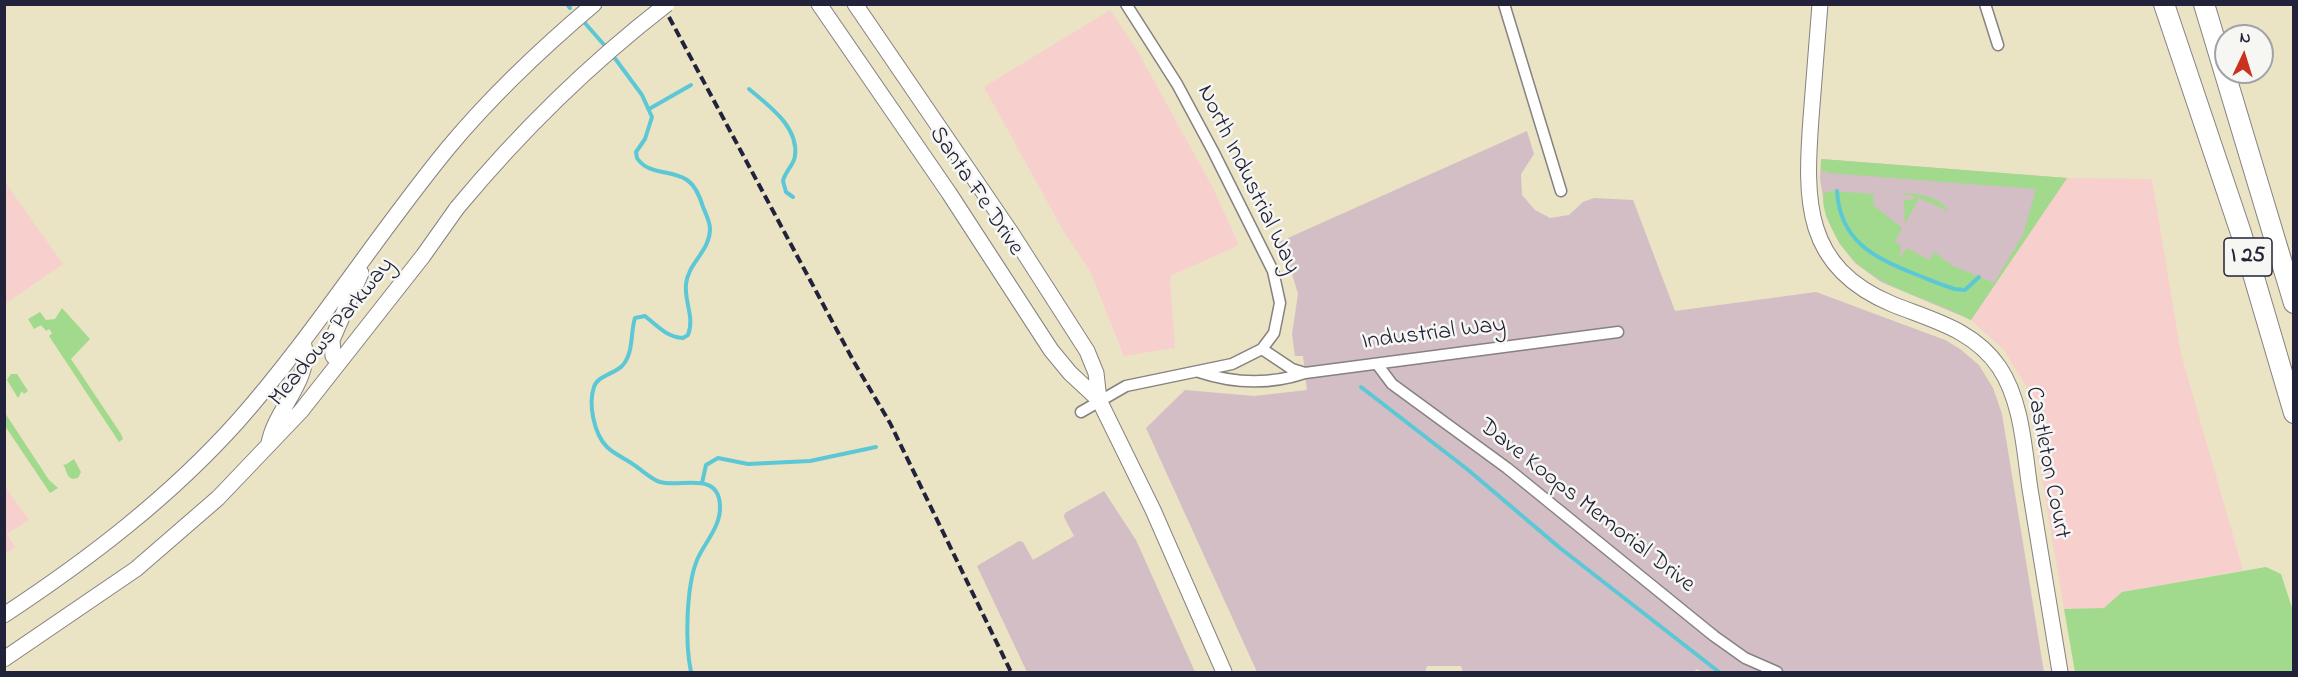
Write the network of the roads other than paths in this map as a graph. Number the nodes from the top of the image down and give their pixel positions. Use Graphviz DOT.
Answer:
graph roads {
  1 [pos="594,4"];
  2 [pos="667,4"];
  3 [pos="819,4"];
  4 [pos="855,4"];
  5 [pos="1126,4"];
  6 [pos="1504,4"];
  7 [pos="1820,4"];
  8 [pos="1985,4"];
  9 [pos="2198,4"];
  10 [pos="2204,4"];
  11 [pos="2165,6"];
  12 [pos="1998,45"];
  13 [pos="2214,46"];
  14 [pos="2214,47"];
  15 [pos="2226,84"];
  16 [pos="1561,190"];
  17 [pos="361,264"];
  18 [pos="2294,303"];
  19 [pos="1618,332"];
  20 [pos="303,341"];
  21 [pos="1262,350"];
  22 [pos="339,362"];
  23 [pos="1377,364"];
  24 [pos="1196,371"];
  25 [pos="1305,373"];
  26 [pos="1099,400"];
  27 [pos="1081,412"];
  28 [pos="2294,413"];
  29 [pos="268,447"];
  30 [pos="4,615"];
  31 [pos="4,659"];
  32 [pos="1224,672"];
  33 [pos="1777,672"];
  34 [pos="2060,672"];
  1 -- 17 [label="main road, Meadows Parkway"];
  2 -- 22 [label="main road, Meadows Parkway, bridge"];
  3 -- 26 [label="main road, Santa Fe Drive"];
  4 -- 26 [label="main road, Santa Fe Drive"];
  5 -- 21 [label="street, North Industrial Way"];
  6 -- 16 [label="street"];
  7 -- 34 [label="main road, Castleton Court"];
  8 -- 12 [label="street"];
  9 -- 14 [label="highway, I 25"];
  10 -- 13 [label="highway"];
  11 -- 28 [label="highway, I 25"];
  15 -- 18 [label="highway, I 25"];
  17 -- 20 [label="main road, Meadows Parkway"];
  17 -- 22 [label="main road"];
  19 -- 23 [label="street, Industrial Way"];
  20 -- 29 [label="main road"];
  20 -- 30 [label="main road, Meadows Parkway"];
  21 -- 24 [label="street"];
  21 -- 25 [label="street"];
  22 -- 29 [label="main road, Meadows Parkway"];
  23 -- 25 [label="street, Industrial Way"];
  23 -- 33 [label="street, Dave Koops Memorial Drive"];
  24 -- 25 [label="street"];
  24 -- 26 [label="street"];
  26 -- 27 [label="street"];
  26 -- 32 [label="main road, Santa Fe Drive"];
  29 -- 31 [label="main road, Meadows Parkway"];
}
